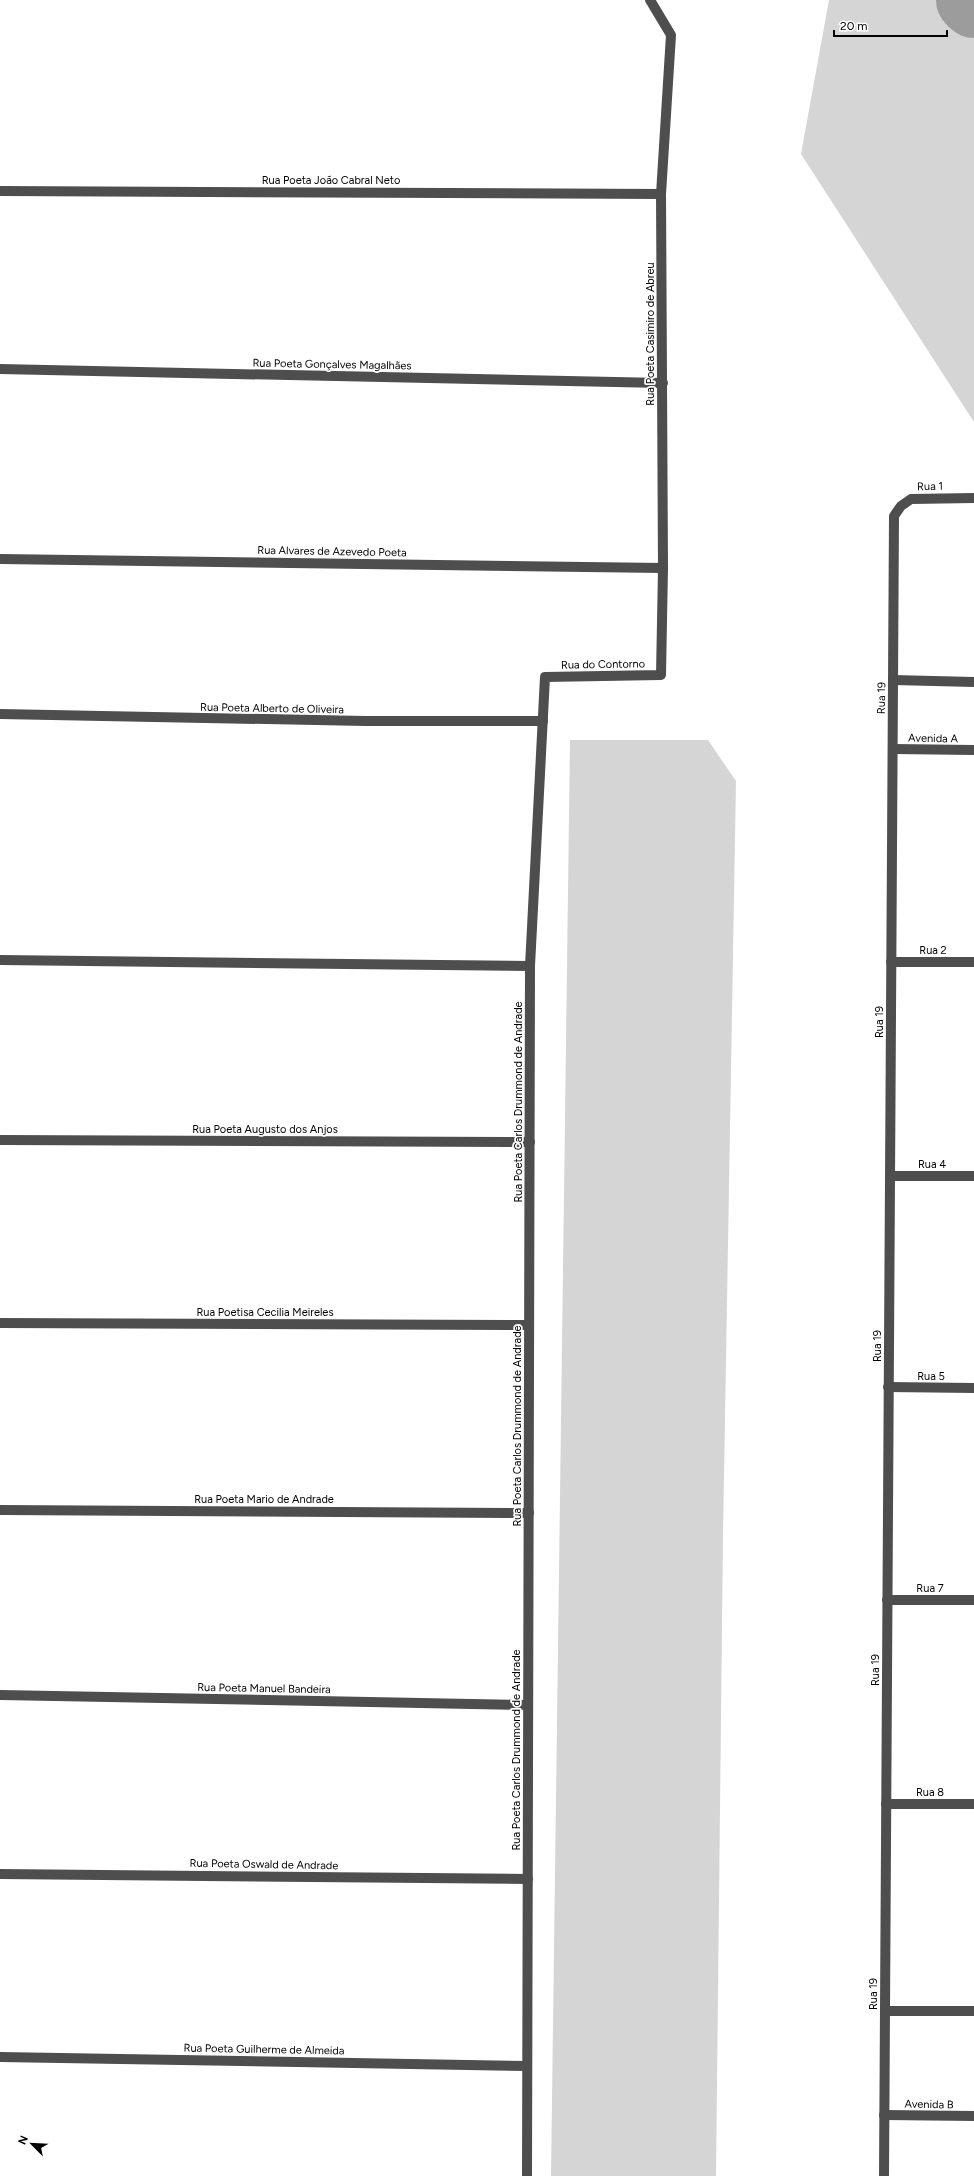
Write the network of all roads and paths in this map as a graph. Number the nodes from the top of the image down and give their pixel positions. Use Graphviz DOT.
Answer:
graph roads {
  1 [pos="650,0"];
  2 [pos="0,191"];
  3 [pos="661,194"];
  4 [pos="0,369"];
  5 [pos="663,383"];
  6 [pos="974,498"];
  7 [pos="894,516"];
  8 [pos="0,559"];
  9 [pos="663,568"];
  10 [pos="661,675"];
  11 [pos="545,677"];
  12 [pos="893,680"];
  13 [pos="974,682"];
  14 [pos="0,714"];
  15 [pos="543,721"];
  16 [pos="893,749"];
  17 [pos="974,750"];
  18 [pos="0,960"];
  19 [pos="891,962"];
  20 [pos="974,962"];
  21 [pos="530,966"];
  22 [pos="0,1140"];
  23 [pos="530,1142"];
  24 [pos="890,1176"];
  25 [pos="974,1176"];
  26 [pos="0,1323"];
  27 [pos="529,1325"];
  28 [pos="888,1387"];
  29 [pos="974,1388"];
  30 [pos="0,1510"];
  31 [pos="529,1513"];
  32 [pos="887,1600"];
  33 [pos="974,1600"];
  34 [pos="0,1696"];
  35 [pos="528,1704"];
  36 [pos="886,1804"];
  37 [pos="974,1804"];
  38 [pos="0,1874"];
  39 [pos="528,1879"];
  40 [pos="885,2011"];
  41 [pos="974,2011"];
  42 [pos="0,2057"];
  43 [pos="527,2066"];
  44 [pos="884,2115"];
  45 [pos="974,2116"];
  46 [pos="527,2176"];
  47 [pos="884,2176"];
  1 -- 3 [label="street, Rua Poeta Casimiro de Abreu"];
  2 -- 3 [label="street, Rua Poeta João Cabral Neto"];
  3 -- 5 [label="street, Rua Poeta Casimiro de Abreu"];
  4 -- 5 [label="street, Rua Poeta Gonçalves Magalhães"];
  5 -- 9 [label="street, Rua Poeta Casimiro de Abreu"];
  6 -- 7 [label="street, Rua 1"];
  7 -- 12 [label="street, Rua 19"];
  8 -- 9 [label="street, Rua Alvares de Azevedo Poeta"];
  9 -- 10 [label="street, Rua Poeta Casimiro de Abreu"];
  10 -- 11 [label="street, Rua do Contorno"];
  11 -- 15 [label="street, Rua Poeta Carlos Drummond de Andrade"];
  12 -- 13 [label="street"];
  12 -- 16 [label="street, Rua 19"];
  14 -- 15 [label="street, Rua Poeta Alberto de Oliveira"];
  15 -- 21 [label="street, Rua Poeta Carlos Drummond de Andrade"];
  16 -- 17 [label="street, Avenida A"];
  16 -- 19 [label="street, Rua 19"];
  18 -- 21 [label="street"];
  19 -- 20 [label="street, Rua 2"];
  19 -- 24 [label="street, Rua 19"];
  21 -- 23 [label="street, Rua Poeta Carlos Drummond de Andrade"];
  22 -- 23 [label="street, Rua Poeta Augusto dos Anjos"];
  23 -- 27 [label="street, Rua Poeta Carlos Drummond de Andrade"];
  24 -- 25 [label="street, Rua 4"];
  24 -- 28 [label="street, Rua 19"];
  26 -- 27 [label="street, Rua Poetisa Cecilia Meireles"];
  27 -- 31 [label="street, Rua Poeta Carlos Drummond de Andrade"];
  28 -- 29 [label="street, Rua 5"];
  28 -- 32 [label="street, Rua 19"];
  30 -- 31 [label="street, Rua Poeta Mario de Andrade"];
  31 -- 35 [label="street, Rua Poeta Carlos Drummond de Andrade"];
  32 -- 33 [label="street, Rua 7"];
  32 -- 36 [label="street, Rua 19"];
  34 -- 35 [label="street, Rua Poeta Manuel Bandeira"];
  35 -- 39 [label="street, Rua Poeta Carlos Drummond de Andrade"];
  36 -- 37 [label="street, Rua 8"];
  36 -- 40 [label="street, Rua 19"];
  38 -- 39 [label="street, Rua Poeta Oswald de Andrade"];
  39 -- 43 [label="street, Rua Poeta Carlos Drummond de Andrade"];
  40 -- 41 [label="street"];
  40 -- 44 [label="street, Rua 19"];
  42 -- 43 [label="street, Rua Poeta Guilherme de Almeida"];
  43 -- 46 [label="street, Rua Poeta Carlos Drummond de Andrade"];
  44 -- 45 [label="street, Avenida B"];
  44 -- 47 [label="street, Rua 19"];
}
